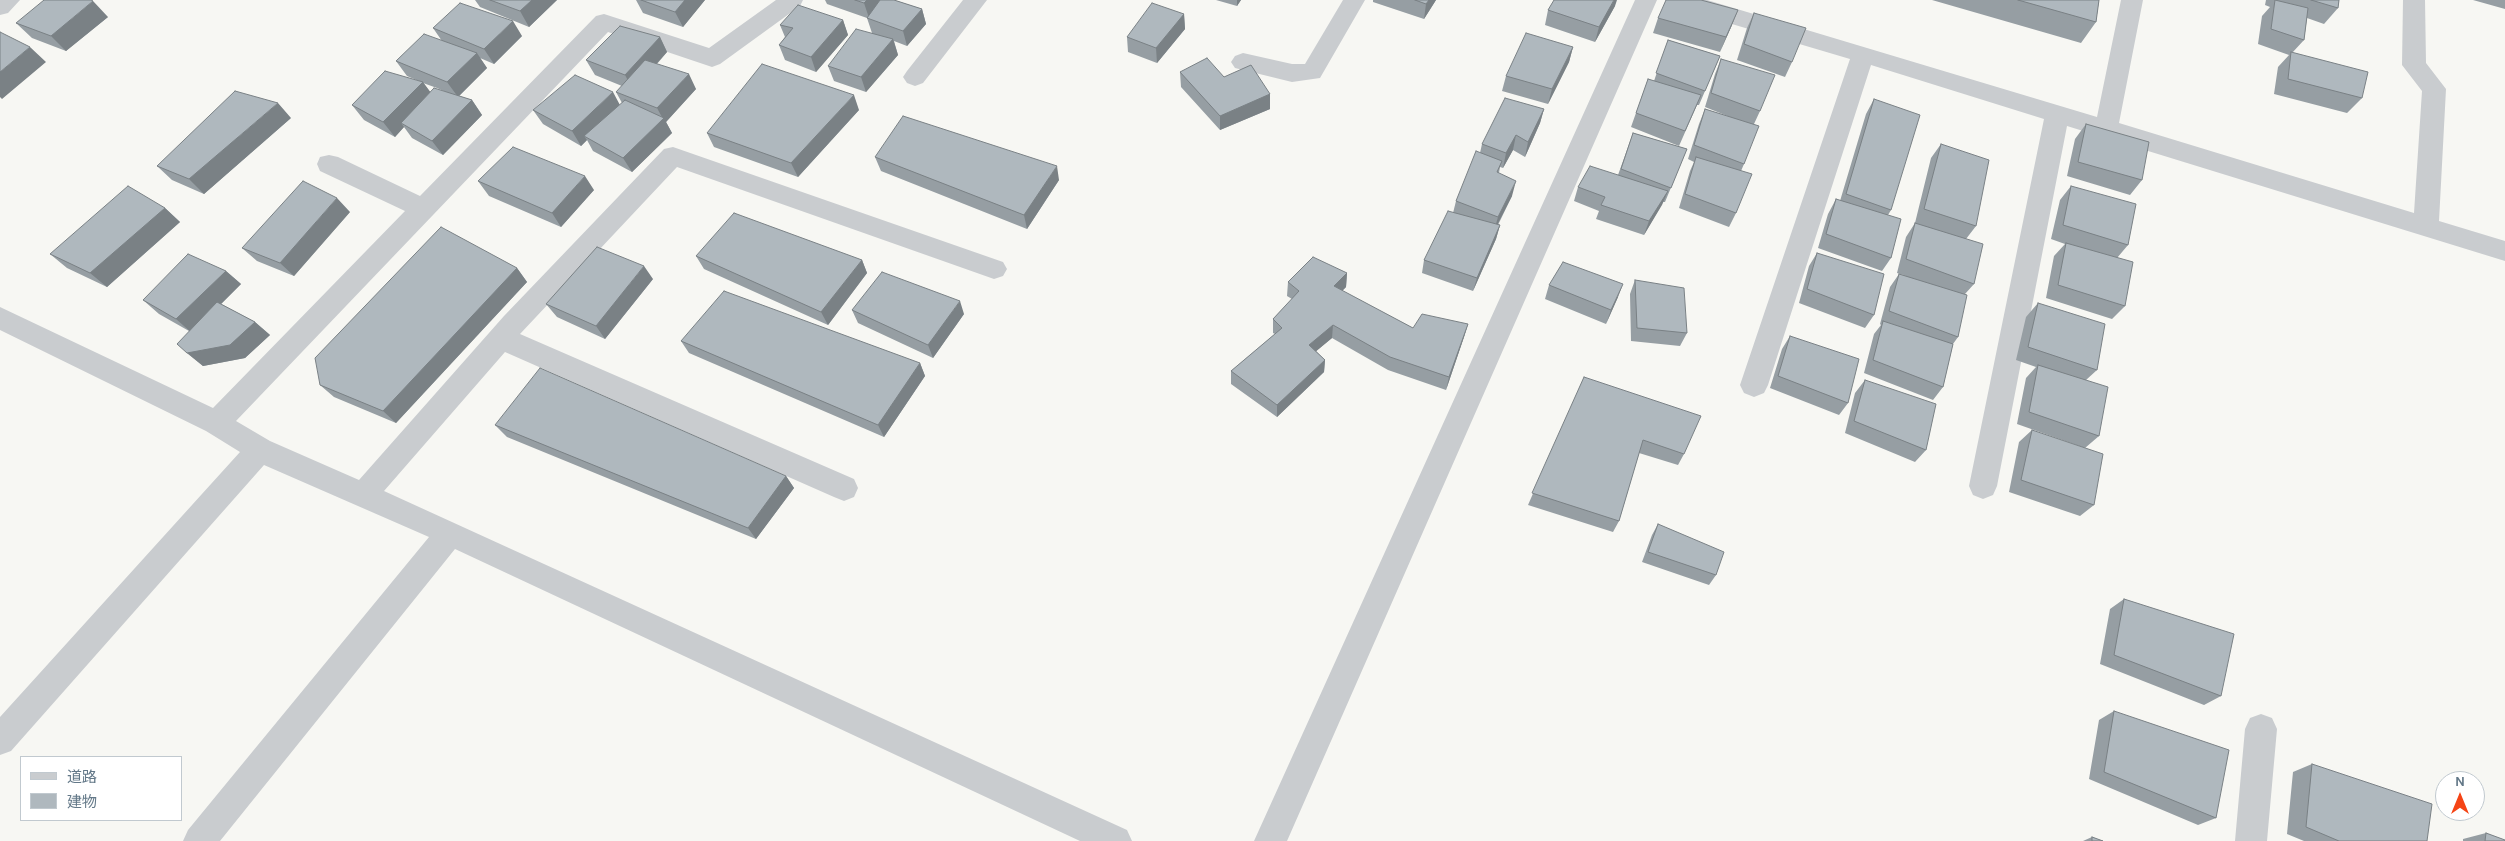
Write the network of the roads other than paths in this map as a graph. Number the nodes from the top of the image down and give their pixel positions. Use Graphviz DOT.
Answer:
graph roads {
  1 [pos="9,0"];
  2 [pos="792,0"];
  3 [pos="976,0"];
  4 [pos="1354,0"];
  5 [pos="1646,0"];
  6 [pos="1679,0"];
  7 [pos="2132,0"];
  8 [pos="2414,0"];
  9 [pos="0,7"];
  10 [pos="1863,54"];
  11 [pos="1243,62"];
  12 [pos="915,77"];
  13 [pos="2057,114"];
  14 [pos="2106,129"];
  15 [pos="329,164"];
  16 [pos="424,209"];
  17 [pos="2426,227"];
  18 [pos="2505,251"];
  19 [pos="994,269"];
  20 [pos="0,318"];
  21 [pos="501,338"];
  22 [pos="1754,385"];
  23 [pos="216,423"];
  24 [pos="260,450"];
  25 [pos="1983,486"];
  26 [pos="844,488"];
  27 [pos="363,495"];
  28 [pos="450,533"];
  29 [pos="2261,729"];
  30 [pos="0,740"];
  31 [pos="199,841"];
  32 [pos="1116,841"];
  33 [pos="1270,841"];
  34 [pos="2251,841"];
  1 -- 9 [label="street"];
  2 -- 16 [label="street"];
  3 -- 12 [label="street"];
  4 -- 11 [label="street"];
  5 -- 33 [label="street"];
  6 -- 10 [label="street"];
  7 -- 14 [label="street"];
  8 -- 17 [label="street"];
  10 -- 13 [label="street"];
  10 -- 22 [label="street"];
  13 -- 14 [label="street"];
  13 -- 25 [label="street"];
  14 -- 17 [label="street"];
  15 -- 16 [label="street"];
  16 -- 23 [label="street"];
  17 -- 18 [label="street"];
  19 -- 21 [label="street"];
  20 -- 23 [label="street"];
  21 -- 26 [label="street"];
  21 -- 27 [label="street"];
  23 -- 24 [label="street"];
  24 -- 27 [label="street"];
  24 -- 30 [label="street"];
  27 -- 28 [label="street"];
  28 -- 31 [label="street"];
  28 -- 32 [label="street"];
  29 -- 34 [label="street"];
}
